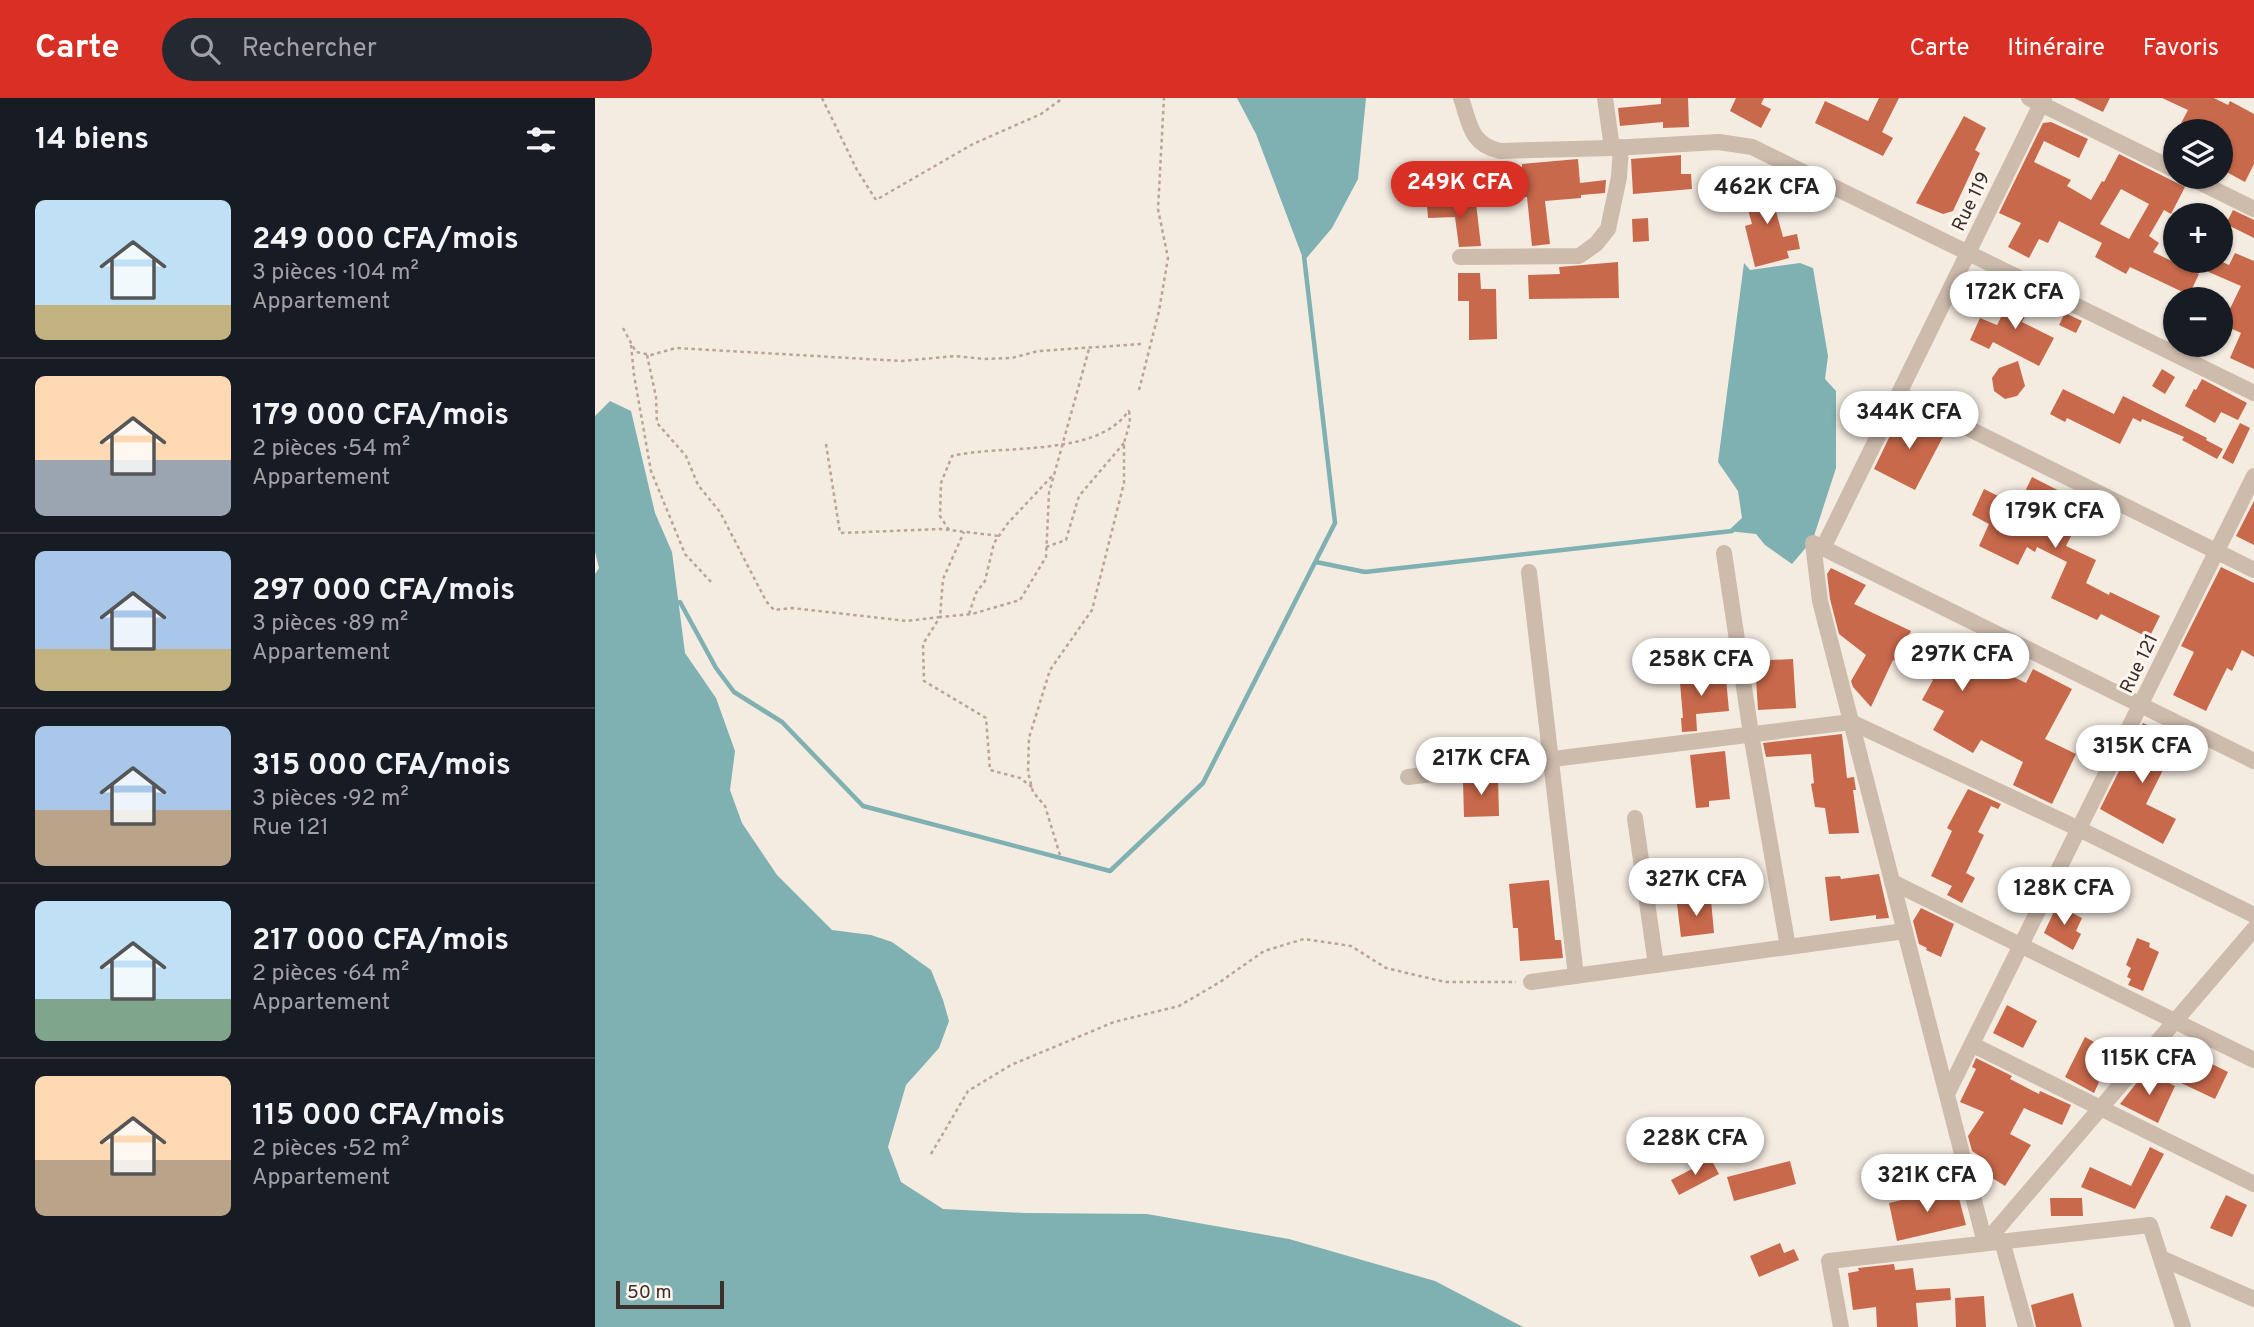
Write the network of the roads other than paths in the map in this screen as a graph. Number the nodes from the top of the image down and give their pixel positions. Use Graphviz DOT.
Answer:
graph roads {
  1 [pos="1461,98"];
  2 [pos="1605,98"];
  3 [pos="2038,100"];
  4 [pos="1617,148"];
  5 [pos="2163,164"];
  6 [pos="2213,189"];
  7 [pos="2254,209"];
  8 [pos="1968,253"];
  9 [pos="1459,257"];
  10 [pos="2254,393"];
  11 [pos="1899,394"];
  12 [pos="2254,476"];
  13 [pos="1818,546"];
  14 [pos="2217,551"];
  15 [pos="1724,552"];
  16 [pos="2254,570"];
  17 [pos="1529,572"];
  18 [pos="2141,705"];
  19 [pos="1851,722"];
  20 [pos="1751,734"];
  21 [pos="1551,759"];
  22 [pos="2254,761"];
  23 [pos="1408,777"];
  24 [pos="1635,818"];
  25 [pos="2079,829"];
  26 [pos="1892,882"];
  27 [pos="2254,915"];
  28 [pos="2254,929"];
  29 [pos="1905,931"];
  30 [pos="2022,946"];
  31 [pos="1788,947"];
  32 [pos="1656,965"];
  33 [pos="1576,976"];
  34 [pos="1531,982"];
  35 [pos="2175,1021"];
  36 [pos="1973,1045"];
  37 [pos="2254,1060"];
  38 [pos="1947,1094"];
  39 [pos="2101,1108"];
  40 [pos="2254,1184"];
  41 [pos="2002,1241"];
  42 [pos="1985,1243"];
  43 [pos="2161,1258"];
  44 [pos="2254,1299"];
  45 [pos="1841,1327"];
  46 [pos="2026,1327"];
  47 [pos="2183,1327"];
  1 -- 4 [label="street"];
  2 -- 4 [label="street"];
  3 -- 5 [label="street"];
  3 -- 8 [label="street, Rue 119"];
  4 -- 8 [label="street"];
  4 -- 9 [label="street"];
  6 -- 7 [label="street"];
  8 -- 10 [label="street"];
  8 -- 11 [label="street, Rue 119"];
  11 -- 13 [label="street, Rue 119"];
  11 -- 14 [label="street"];
  12 -- 14 [label="street, Rue 121"];
  13 -- 18 [label="street"];
  13 -- 19 [label="street"];
  14 -- 16 [label="street"];
  14 -- 18 [label="street, Rue 121"];
  15 -- 20 [label="street"];
  17 -- 21 [label="street"];
  18 -- 22 [label="street"];
  18 -- 25 [label="street, Rue 121"];
  19 -- 20 [label="street"];
  19 -- 25 [label="street"];
  19 -- 26 [label="street"];
  20 -- 21 [label="street"];
  20 -- 31 [label="street"];
  21 -- 23 [label="street"];
  21 -- 33 [label="street"];
  24 -- 32 [label="street"];
  25 -- 27 [label="street"];
  25 -- 30 [label="street, Rue 121"];
  26 -- 29 [label="street"];
  26 -- 30 [label="street"];
  28 -- 35 [label="street"];
  29 -- 31 [label="street"];
  29 -- 38 [label="street"];
  30 -- 35 [label="street"];
  30 -- 36 [label="street, Rue 121"];
  31 -- 32 [label="street"];
  32 -- 33 [label="street"];
  33 -- 34 [label="street"];
  35 -- 37 [label="street"];
  35 -- 39 [label="street"];
  36 -- 38 [label="street, Rue 121"];
  36 -- 39 [label="street"];
  38 -- 42 [label="street"];
  39 -- 40 [label="street"];
  39 -- 42 [label="street"];
  41 -- 42 [label="street"];
  41 -- 43 [label="street"];
  41 -- 46 [label="street"];
  42 -- 45 [label="street"];
  43 -- 44 [label="street"];
  43 -- 47 [label="street"];
}
